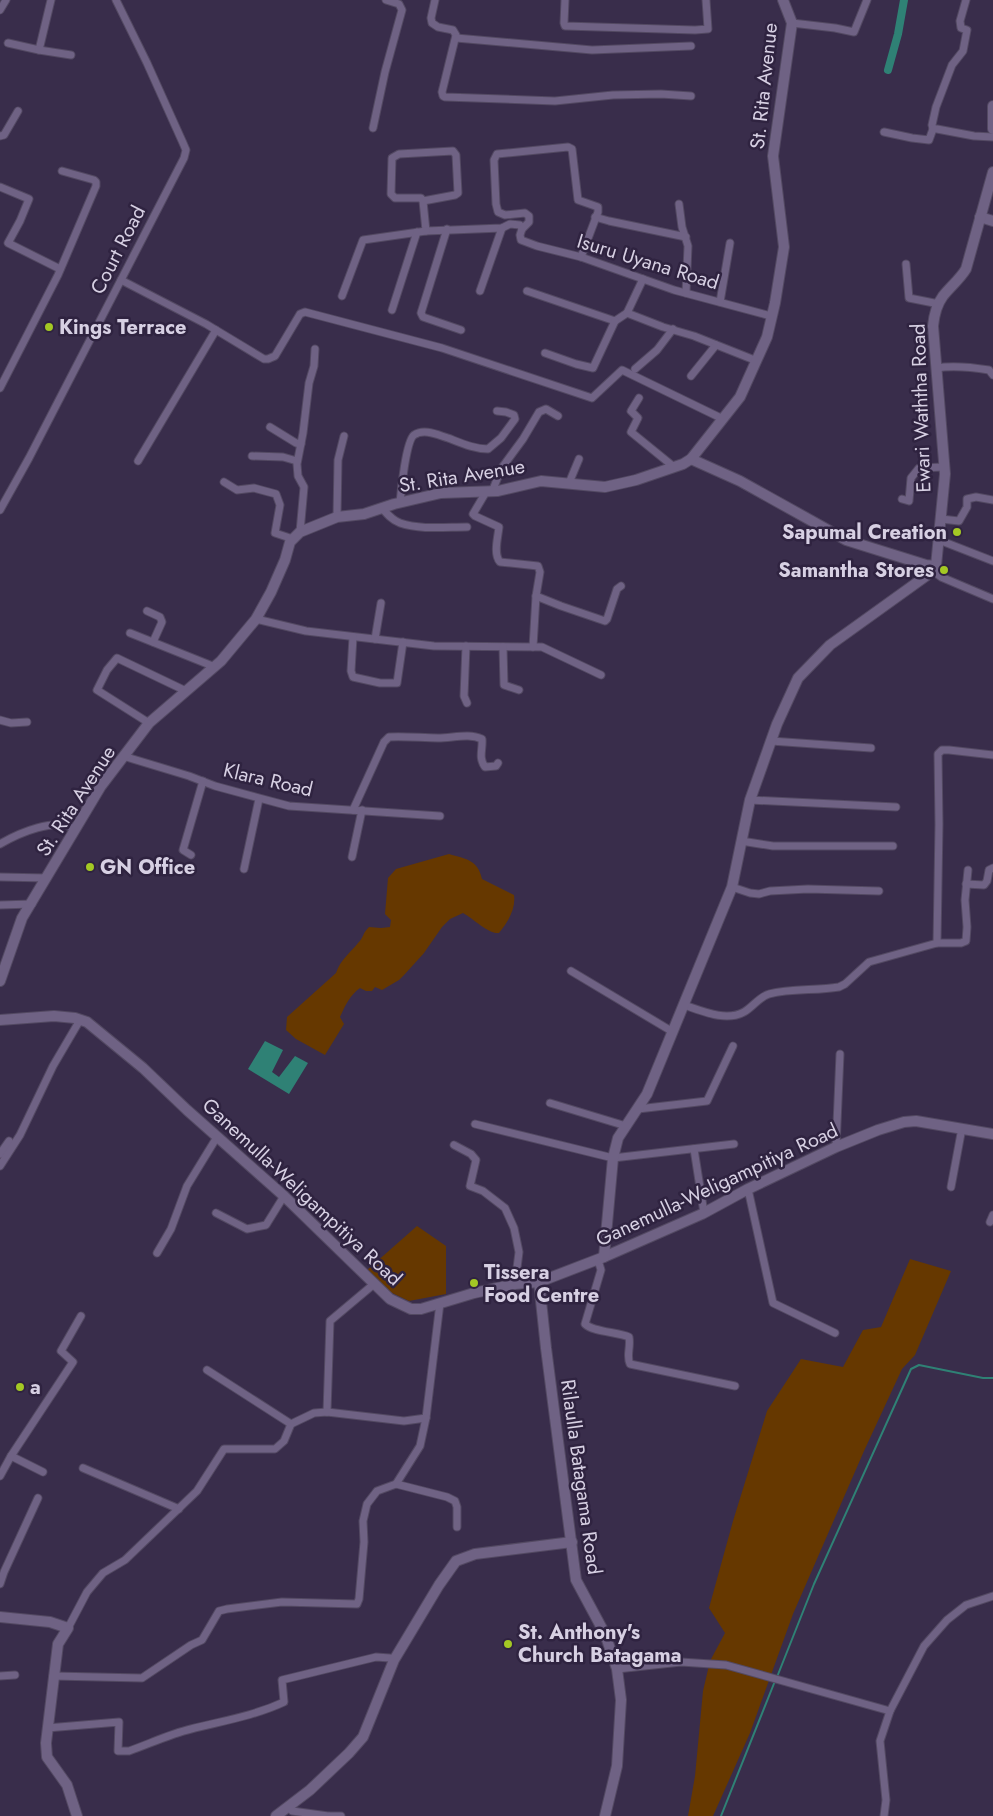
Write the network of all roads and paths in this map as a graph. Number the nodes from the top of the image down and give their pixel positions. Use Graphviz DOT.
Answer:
graph roads {
  1 [pos="6,0"];
  2 [pos="50,0"];
  3 [pos="116,0"];
  4 [pos="386,0"];
  5 [pos="435,0"];
  6 [pos="565,0"];
  7 [pos="706,0"];
  8 [pos="783,0"];
  9 [pos="867,0"];
  10 [pos="966,0"];
  11 [pos="0,10"];
  12 [pos="792,23"];
  13 [pos="456,38"];
  14 [pos="8,43"];
  15 [pos="691,46"];
  16 [pos="39,50"];
  17 [pos="71,55"];
  18 [pos="691,96"];
  19 [pos="993,106"];
  20 [pos="18,111"];
  21 [pos="373,128"];
  22 [pos="933,129"];
  23 [pos="993,129"];
  24 [pos="884,132"];
  25 [pos="0,136"];
  26 [pos="993,137"];
  27 [pos="62,171"];
  28 [pos="993,172"];
  29 [pos="0,187"];
  30 [pos="423,201"];
  31 [pos="679,204"];
  32 [pos="595,217"];
  33 [pos="980,218"];
  34 [pos="993,221"];
  35 [pos="502,228"];
  36 [pos="447,229"];
  37 [pos="426,231"];
  38 [pos="417,232"];
  39 [pos="521,232"];
  40 [pos="686,238"];
  41 [pos="0,240"];
  42 [pos="8,243"];
  43 [pos="730,243"];
  44 [pos="581,257"];
  45 [pos="906,264"];
  46 [pos="60,269"];
  47 [pos="642,279"];
  48 [pos="121,280"];
  49 [pos="480,291"];
  50 [pos="527,291"];
  51 [pos="686,293"];
  52 [pos="342,296"];
  53 [pos="720,302"];
  54 [pos="939,304"];
  55 [pos="392,310"];
  56 [pos="627,313"];
  57 [pos="771,316"];
  58 [pos="614,321"];
  59 [pos="673,329"];
  60 [pos="216,330"];
  61 [pos="461,330"];
  62 [pos="716,345"];
  63 [pos="315,349"];
  64 [pos="545,353"];
  65 [pos="757,361"];
  66 [pos="936,368"];
  67 [pos="635,369"];
  68 [pos="993,375"];
  69 [pos="691,376"];
  70 [pos="0,388"];
  71 [pos="639,398"];
  72 [pos="496,411"];
  73 [pos="558,416"];
  74 [pos="723,419"];
  75 [pos="270,427"];
  76 [pos="344,436"];
  77 [pos="301,444"];
  78 [pos="252,456"];
  79 [pos="579,459"];
  80 [pos="691,459"];
  81 [pos="138,461"];
  82 [pos="298,461"];
  83 [pos="944,466"];
  84 [pos="674,467"];
  85 [pos="224,482"];
  86 [pos="569,483"];
  87 [pos="489,492"];
  88 [pos="902,500"];
  89 [pos="993,500"];
  90 [pos="400,503"];
  91 [pos="382,508"];
  92 [pos="0,510"];
  93 [pos="337,517"];
  94 [pos="941,519"];
  95 [pos="467,527"];
  96 [pos="296,536"];
  97 [pos="939,540"];
  98 [pos="993,560"];
  99 [pos="935,568"];
  100 [pos="621,586"];
  101 [pos="536,596"];
  102 [pos="993,599"];
  103 [pos="381,603"];
  104 [pos="147,611"];
  105 [pos="256,619"];
  106 [pos="130,633"];
  107 [pos="353,637"];
  108 [pos="374,638"];
  109 [pos="153,642"];
  110 [pos="403,642"];
  111 [pos="466,646"];
  112 [pos="503,647"];
  113 [pos="533,647"];
  114 [pos="215,667"];
  115 [pos="601,675"];
  116 [pos="519,690"];
  117 [pos="186,692"];
  118 [pos="467,703"];
  119 [pos="0,720"];
  120 [pos="27,722"];
  121 [pos="149,724"];
  122 [pos="771,741"];
  123 [pos="871,748"];
  124 [pos="993,755"];
  125 [pos="123,756"];
  126 [pos="498,763"];
  127 [pos="203,781"];
  128 [pos="259,799"];
  129 [pos="750,800"];
  130 [pos="896,807"];
  131 [pos="353,810"];
  132 [pos="362,810"];
  133 [pos="440,816"];
  134 [pos="76,829"];
  135 [pos="741,841"];
  136 [pos="0,844"];
  137 [pos="893,846"];
  138 [pos="191,855"];
  139 [pos="352,857"];
  140 [pos="993,868"];
  141 [pos="244,869"];
  142 [pos="968,870"];
  143 [pos="0,877"];
  144 [pos="47,878"];
  145 [pos="966,884"];
  146 [pos="732,887"];
  147 [pos="879,891"];
  148 [pos="32,904"];
  149 [pos="0,905"];
  150 [pos="937,943"];
  151 [pos="571,971"];
  152 [pos="0,981"];
  153 [pos="684,1005"];
  154 [pos="0,1020"];
  155 [pos="80,1020"];
  156 [pos="673,1032"];
  157 [pos="733,1046"];
  158 [pos="840,1054"];
  159 [pos="550,1103"];
  160 [pos="638,1108"];
  161 [pos="476,1124"];
  162 [pos="626,1126"];
  163 [pos="962,1128"];
  164 [pos="993,1134"];
  165 [pos="217,1137"];
  166 [pos="9,1141"];
  167 [pos="734,1144"];
  168 [pos="454,1145"];
  169 [pos="836,1147"];
  170 [pos="694,1149"];
  171 [pos="0,1154"];
  172 [pos="613,1158"];
  173 [pos="0,1166"];
  174 [pos="951,1187"];
  175 [pos="748,1189"];
  176 [pos="284,1196"];
  177 [pos="216,1213"];
  178 [pos="704,1213"];
  179 [pos="157,1253"];
  180 [pos="601,1258"];
  181 [pos="539,1282"];
  182 [pos="374,1284"];
  183 [pos="515,1284"];
  184 [pos="440,1303"];
  185 [pos="81,1316"];
  186 [pos="835,1333"];
  187 [pos="207,1370"];
  188 [pos="735,1386"];
  189 [pos="327,1412"];
  190 [pos="426,1418"];
  191 [pos="292,1424"];
  192 [pos="11,1456"];
  193 [pos="83,1468"];
  194 [pos="43,1472"];
  195 [pos="0,1476"];
  196 [pos="396,1484"];
  197 [pos="38,1498"];
  198 [pos="179,1509"];
  199 [pos="457,1527"];
  200 [pos="572,1542"];
  201 [pos="0,1584"];
  202 [pos="993,1596"];
  203 [pos="0,1617"];
  204 [pos="68,1628"];
  205 [pos="394,1660"];
  206 [pos="617,1669"];
  207 [pos="0,1676"];
  208 [pos="15,1676"];
  209 [pos="53,1676"];
  210 [pos="890,1710"];
  211 [pos="47,1728"];
  212 [pos="290,1806"];
  213 [pos="77,1816"];
  214 [pos="276,1816"];
  215 [pos="329,1816"];
  216 [pos="341,1816"];
  217 [pos="605,1816"];
  218 [pos="884,1816"];
  1 -- 11 [label="street"];
  2 -- 16 [label="street"];
  3 -- 48 [label="street, Court Road"];
  4 -- 21 [label="street"];
  5 -- 13 [label="street"];
  6 -- 7 [label="street"];
  8 -- 12 [label="street, St. Rita Avenue"];
  9 -- 12 [label="street"];
  10 -- 22 [label="street"];
  12 -- 57 [label="street, St. Rita Avenue"];
  13 -- 15 [label="street"];
  13 -- 18 [label="street"];
  14 -- 16 [label="street"];
  16 -- 17 [label="street"];
  19 -- 23 [label="street"];
  20 -- 25 [label="street"];
  22 -- 24 [label="street"];
  22 -- 26 [label="street"];
  27 -- 46 [label="street"];
  28 -- 33 [label="street, Ewari Waththa Road"];
  29 -- 42 [label="street"];
  30 -- 30 [label="street"];
  30 -- 37 [label="street"];
  31 -- 40 [label="street"];
  32 -- 39 [label="street"];
  32 -- 40 [label="street"];
  32 -- 44 [label="street"];
  33 -- 34 [label="street"];
  33 -- 54 [label="street, Ewari Waththa Road"];
  35 -- 36 [label="street"];
  35 -- 39 [label="street"];
  35 -- 49 [label="street"];
  36 -- 37 [label="street"];
  36 -- 61 [label="street"];
  37 -- 38 [label="street"];
  38 -- 52 [label="street"];
  38 -- 55 [label="street"];
  39 -- 44 [label="street, Isuru Uyana Road"];
  40 -- 51 [label="street"];
  41 -- 42 [label="street"];
  42 -- 46 [label="street"];
  43 -- 53 [label="street"];
  44 -- 47 [label="street, Isuru Uyana Road"];
  45 -- 54 [label="street"];
  46 -- 70 [label="street"];
  47 -- 51 [label="street, Isuru Uyana Road"];
  47 -- 56 [label="street"];
  48 -- 60 [label="street"];
  48 -- 92 [label="street, Court Road"];
  50 -- 58 [label="street"];
  51 -- 53 [label="street, Isuru Uyana Road"];
  53 -- 57 [label="street, Isuru Uyana Road"];
  54 -- 66 [label="street, Ewari Waththa Road"];
  56 -- 58 [label="street"];
  56 -- 59 [label="street"];
  57 -- 65 [label="street, St. Rita Avenue"];
  58 -- 64 [label="street"];
  59 -- 62 [label="street"];
  59 -- 67 [label="street"];
  60 -- 74 [label="street"];
  60 -- 81 [label="street"];
  62 -- 65 [label="street"];
  62 -- 69 [label="street"];
  63 -- 77 [label="street"];
  65 -- 74 [label="street, St. Rita Avenue"];
  66 -- 68 [label="street"];
  66 -- 83 [label="street, Ewari Waththa Road"];
  71 -- 84 [label="street"];
  72 -- 90 [label="street"];
  73 -- 87 [label="street"];
  74 -- 80 [label="street, St. Rita Avenue"];
  75 -- 77 [label="street"];
  76 -- 93 [label="street"];
  77 -- 82 [label="street"];
  78 -- 82 [label="street"];
  79 -- 86 [label="street"];
  80 -- 84 [label="street, St. Rita Avenue"];
  80 -- 99 [label="street"];
  82 -- 96 [label="street"];
  83 -- 88 [label="street"];
  83 -- 94 [label="street, Ewari Waththa Road"];
  84 -- 86 [label="street, St. Rita Avenue"];
  85 -- 96 [label="street"];
  86 -- 87 [label="street, St. Rita Avenue"];
  87 -- 90 [label="street, St. Rita Avenue"];
  87 -- 101 [label="street"];
  89 -- 94 [label="street"];
  90 -- 91 [label="street, St. Rita Avenue"];
  91 -- 93 [label="street, St. Rita Avenue"];
  91 -- 95 [label="street"];
  93 -- 96 [label="street, St. Rita Avenue"];
  94 -- 97 [label="street, Ewari Waththa Road"];
  96 -- 105 [label="street, St. Rita Avenue"];
  97 -- 98 [label="street"];
  97 -- 99 [label="street, Ewari Waththa Road"];
  99 -- 102 [label="street"];
  99 -- 122 [label="street"];
  100 -- 101 [label="street"];
  101 -- 113 [label="street"];
  103 -- 108 [label="street"];
  104 -- 109 [label="street"];
  105 -- 107 [label="street"];
  105 -- 114 [label="street, St. Rita Avenue"];
  106 -- 109 [label="street"];
  107 -- 108 [label="street"];
  107 -- 110 [label="street"];
  108 -- 110 [label="street"];
  109 -- 114 [label="street"];
  110 -- 111 [label="street"];
  111 -- 112 [label="street"];
  111 -- 118 [label="street"];
  112 -- 113 [label="street"];
  112 -- 116 [label="street"];
  113 -- 115 [label="street"];
  114 -- 117 [label="street, St. Rita Avenue"];
  117 -- 121 [label="street, St. Rita Avenue"];
  117 -- 121 [label="street"];
  119 -- 120 [label="street"];
  121 -- 125 [label="street, St. Rita Avenue"];
  122 -- 123 [label="street"];
  122 -- 129 [label="street"];
  124 -- 150 [label="street"];
  125 -- 127 [label="street, Klara Road"];
  125 -- 134 [label="street, St. Rita Avenue"];
  126 -- 131 [label="street"];
  127 -- 128 [label="street, Klara Road"];
  127 -- 138 [label="street"];
  128 -- 131 [label="street, Klara Road"];
  128 -- 141 [label="street"];
  129 -- 130 [label="street"];
  129 -- 135 [label="street"];
  131 -- 132 [label="street, Klara Road"];
  132 -- 133 [label="street, Klara Road"];
  132 -- 139 [label="street"];
  134 -- 136 [label="street"];
  134 -- 144 [label="street, St. Rita Avenue"];
  135 -- 137 [label="street"];
  135 -- 146 [label="street"];
  140 -- 145 [label="street"];
  142 -- 145 [label="street"];
  143 -- 144 [label="street"];
  144 -- 148 [label="street, St. Rita Avenue"];
  145 -- 150 [label="street"];
  146 -- 147 [label="street"];
  146 -- 153 [label="street"];
  148 -- 149 [label="street"];
  148 -- 152 [label="street, St. Rita Avenue"];
  150 -- 153 [label="street"];
  151 -- 156 [label="street"];
  153 -- 156 [label="street"];
  154 -- 155 [label="street, Ganemulla-Weligampitiya Road"];
  155 -- 165 [label="street, Ganemulla-Weligampitiya Road"];
  155 -- 173 [label="street"];
  156 -- 160 [label="street"];
  157 -- 160 [label="street"];
  158 -- 169 [label="street"];
  159 -- 162 [label="street"];
  160 -- 162 [label="street"];
  161 -- 172 [label="street"];
  162 -- 172 [label="street"];
  163 -- 164 [label="street, Ganemulla-Weligampitiya Road"];
  163 -- 169 [label="street, Ganemulla-Weligampitiya Road"];
  163 -- 174 [label="street"];
  165 -- 176 [label="street, Ganemulla-Weligampitiya Road"];
  165 -- 179 [label="street"];
  166 -- 171 [label="street"];
  167 -- 170 [label="street"];
  168 -- 183 [label="street"];
  169 -- 175 [label="street, Ganemulla-Weligampitiya Road"];
  170 -- 172 [label="street"];
  170 -- 178 [label="street"];
  172 -- 180 [label="street"];
  175 -- 178 [label="street, Ganemulla-Weligampitiya Road"];
  175 -- 186 [label="street"];
  176 -- 177 [label="street"];
  176 -- 182 [label="street, Ganemulla-Weligampitiya Road"];
  178 -- 180 [label="street, Ganemulla-Weligampitiya Road"];
  180 -- 181 [label="street, Ganemulla-Weligampitiya Road"];
  180 -- 188 [label="street"];
  181 -- 183 [label="street, Ganemulla-Weligampitiya Road"];
  181 -- 200 [label="street, Rilaulla Batagama Road"];
  182 -- 184 [label="street, Ganemulla-Weligampitiya Road"];
  182 -- 189 [label="street"];
  183 -- 184 [label="street, Ganemulla-Weligampitiya Road"];
  184 -- 190 [label="street"];
  185 -- 192 [label="street"];
  187 -- 191 [label="street"];
  189 -- 190 [label="street"];
  189 -- 191 [label="street"];
  190 -- 196 [label="street"];
  191 -- 198 [label="street"];
  192 -- 194 [label="street"];
  192 -- 195 [label="street"];
  193 -- 198 [label="street"];
  196 -- 199 [label="street"];
  196 -- 209 [label="street"];
  197 -- 201 [label="street"];
  198 -- 204 [label="street"];
  200 -- 205 [label="street"];
  200 -- 206 [label="street, Rilaulla Batagama Road"];
  202 -- 210 [label="street"];
  203 -- 204 [label="street"];
  204 -- 209 [label="street"];
  205 -- 211 [label="street"];
  205 -- 212 [label="street"];
  206 -- 210 [label="street"];
  206 -- 217 [label="street, Rilaulla Batagama Road"];
  207 -- 208 [label="street"];
  209 -- 211 [label="street"];
  210 -- 218 [label="street"];
  211 -- 213 [label="street"];
  212 -- 214 [label="street"];
  212 -- 215 [label="street"];
  215 -- 216 [label="street"];
}
